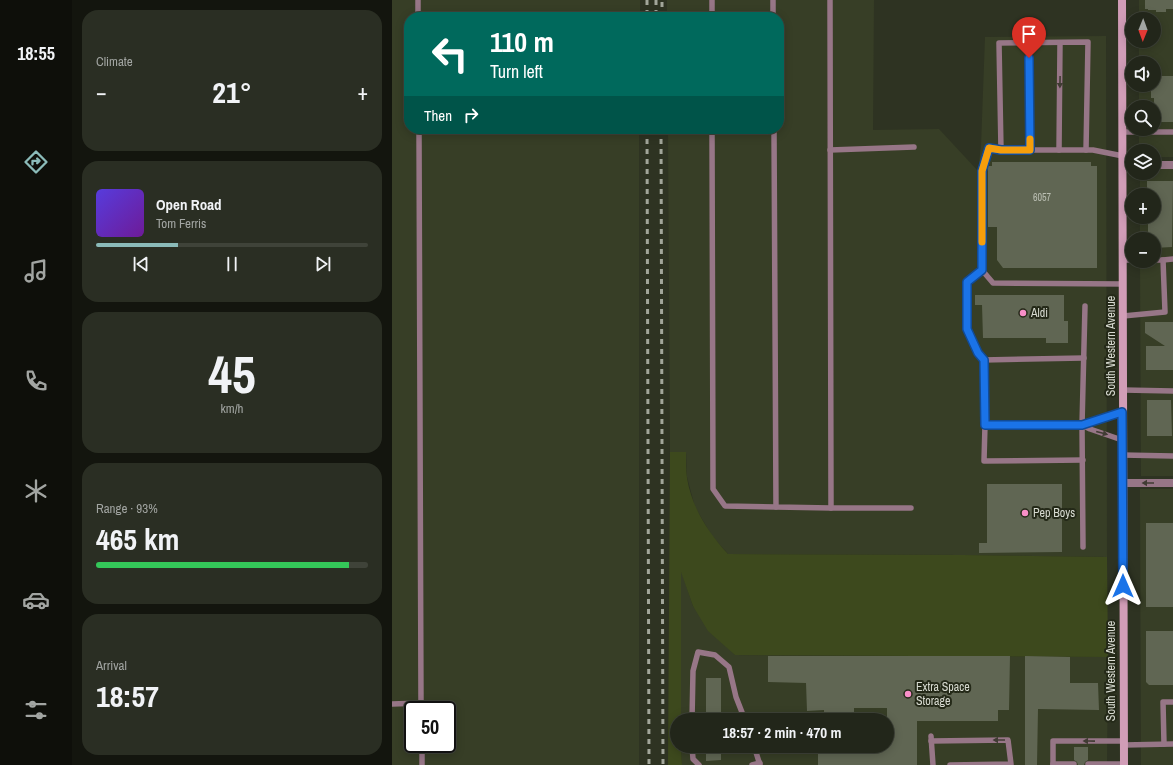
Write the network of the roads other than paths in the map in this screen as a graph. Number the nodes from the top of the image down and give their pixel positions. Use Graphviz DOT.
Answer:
graph roads {
  1 [pos="418,0"];
  2 [pos="712,0"];
  3 [pos="773,0"];
  4 [pos="830,0"];
  5 [pos="1122,0"];
  6 [pos="418,12"];
  7 [pos="712,12"];
  8 [pos="773,12"];
  9 [pos="1029,43"];
  10 [pos="1060,43"];
  11 [pos="1123,132"];
  12 [pos="1173,132"];
  13 [pos="419,134"];
  14 [pos="712,134"];
  15 [pos="774,134"];
  16 [pos="914,148"];
  17 [pos="830,150"];
  18 [pos="1001,150"];
  19 [pos="1030,150"];
  20 [pos="1059,150"];
  21 [pos="1086,150"];
  22 [pos="1123,156"];
  23 [pos="1161,165"];
  24 [pos="1173,165"];
  25 [pos="1173,259"];
  26 [pos="1123,260"];
  27 [pos="1164,260"];
  28 [pos="982,270"];
  29 [pos="1123,284"];
  30 [pos="1085,306"];
  31 [pos="1123,316"];
  32 [pos="1084,358"];
  33 [pos="984,360"];
  34 [pos="1123,390"];
  35 [pos="1173,392"];
  36 [pos="1122,412"];
  37 [pos="985,425"];
  38 [pos="1082,425"];
  39 [pos="1122,440"];
  40 [pos="1122,455"];
  41 [pos="1173,456"];
  42 [pos="1083,460"];
  43 [pos="1122,483"];
  44 [pos="1173,483"];
  45 [pos="776,507"];
  46 [pos="830,508"];
  47 [pos="911,508"];
  48 [pos="1084,547"];
  49 [pos="422,701"];
  50 [pos="1173,702"];
  51 [pos="392,704"];
  52 [pos="404,704"];
  53 [pos="692,713"];
  54 [pos="742,713"];
  55 [pos="1124,743"];
  56 [pos="1164,744"];
  57 [pos="1173,744"];
  58 [pos="422,753"];
  59 [pos="693,753"];
  60 [pos="756,753"];
  61 [pos="760,764"];
  62 [pos="1053,764"];
  63 [pos="1074,764"];
  64 [pos="1088,764"];
  65 [pos="422,765"];
  66 [pos="699,765"];
  67 [pos="752,765"];
  68 [pos="933,765"];
  69 [pos="950,765"];
  70 [pos="1124,765"];
  1 -- 6 [label="lane"];
  2 -- 7 [label="lane"];
  3 -- 8 [label="lane"];
  4 -- 17 [label="lane"];
  5 -- 11 [label="main road, South Western Avenue"];
  9 -- 10 [label="lane"];
  9 -- 18 [label="lane"];
  9 -- 19 [label="lane"];
  10 -- 20 [label="lane, one-way"];
  10 -- 21 [label="lane"];
  11 -- 12 [label="lane"];
  11 -- 22 [label="main road, South Western Avenue"];
  13 -- 49 [label="lane"];
  14 -- 45 [label="lane"];
  15 -- 45 [label="lane"];
  16 -- 17 [label="lane"];
  17 -- 46 [label="lane"];
  18 -- 19 [label="lane"];
  18 -- 28 [label="lane"];
  19 -- 20 [label="lane"];
  20 -- 21 [label="lane"];
  21 -- 22 [label="lane"];
  22 -- 26 [label="main road, South Western Avenue"];
  23 -- 24 [label="street"];
  25 -- 27 [label="lane"];
  26 -- 29 [label="main road, South Western Avenue"];
  27 -- 31 [label="lane"];
  28 -- 29 [label="lane"];
  28 -- 33 [label="lane"];
  29 -- 31 [label="main road, South Western Avenue"];
  30 -- 32 [label="lane"];
  31 -- 34 [label="main road, South Western Avenue"];
  32 -- 33 [label="lane"];
  32 -- 38 [label="lane"];
  33 -- 37 [label="lane"];
  34 -- 35 [label="lane"];
  34 -- 36 [label="main road, South Western Avenue"];
  36 -- 38 [label="lane"];
  36 -- 39 [label="main road, South Western Avenue"];
  37 -- 38 [label="lane"];
  37 -- 42 [label="lane"];
  38 -- 39 [label="lane, one-way"];
  38 -- 42 [label="lane"];
  39 -- 40 [label="main road, South Western Avenue"];
  40 -- 41 [label="lane"];
  40 -- 43 [label="main road, South Western Avenue"];
  42 -- 48 [label="lane"];
  44 -- 43 [label="street, one-way"];
  43 -- 55 [label="main road, South Western Avenue"];
  45 -- 46 [label="lane"];
  46 -- 47 [label="lane"];
  50 -- 56 [label="lane"];
  51 -- 52 [label="lane"];
  53 -- 54 [label="lane"];
  55 -- 56 [label="lane"];
  55 -- 62 [label="lane, one-way"];
  55 -- 70 [label="main road, South Western Avenue"];
  56 -- 57 [label="lane"];
  58 -- 65 [label="lane"];
  59 -- 66 [label="lane"];
  60 -- 61 [label="lane"];
  61 -- 67 [label="lane"];
  62 -- 63 [label="lane"];
  64 -- 70 [label="lane"];
  69 -- 68 [label="lane, one-way"];
}
